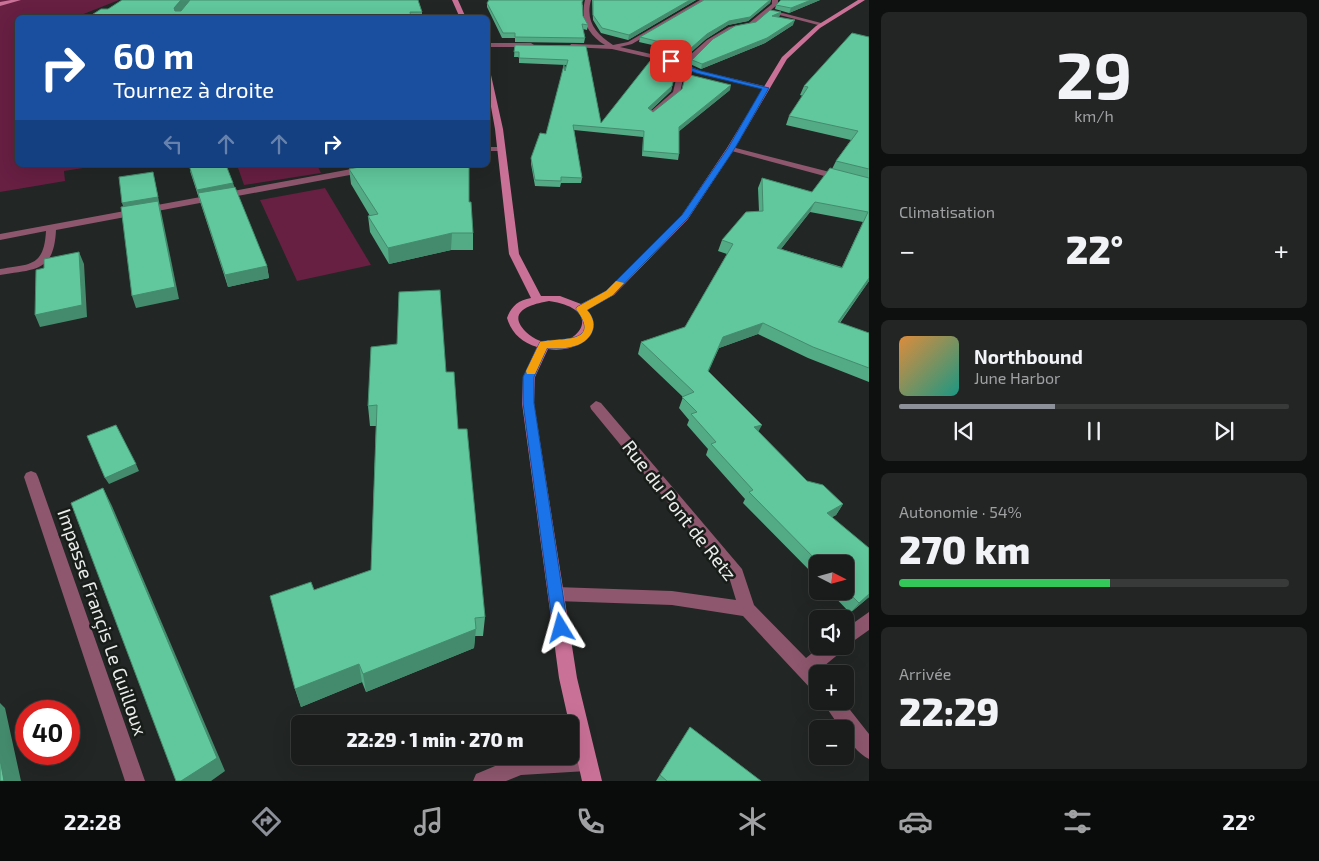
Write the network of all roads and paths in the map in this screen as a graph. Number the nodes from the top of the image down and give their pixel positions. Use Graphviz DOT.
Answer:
graph roads {
  1 [pos="18,0"];
  2 [pos="455,0"];
  3 [pos="588,0"];
  4 [pos="694,0"];
  5 [pos="704,0"];
  6 [pos="775,0"];
  7 [pos="862,0"];
  8 [pos="0,4"];
  9 [pos="769,11"];
  10 [pos="462,15"];
  11 [pos="822,24"];
  12 [pos="490,45"];
  13 [pos="535,46"];
  14 [pos="564,46"];
  15 [pos="612,47"];
  16 [pos="684,65"];
  17 [pos="490,85"];
  18 [pos="766,88"];
  19 [pos="653,114"];
  20 [pos="731,148"];
  21 [pos="490,149"];
  22 [pos="500,149"];
  23 [pos="376,167"];
  24 [pos="869,184"];
  25 [pos="51,227"];
  26 [pos="0,237"];
  27 [pos="0,272"];
  28 [pos="537,299"];
  29 [pos="581,309"];
  30 [pos="544,345"];
  31 [pos="596,406"];
  32 [pos="31,477"];
  33 [pos="556,594"];
  34 [pos="747,609"];
  35 [pos="869,620"];
  36 [pos="854,631"];
  37 [pos="824,655"];
  38 [pos="806,669"];
  39 [pos="809,673"];
  40 [pos="838,710"];
  41 [pos="869,749"];
  42 [pos="587,761"];
  43 [pos="135,781"];
  44 [pos="483,781"];
  45 [pos="592,781"];
  1 -- 8 [label="street"];
  2 -- 10 [label="street"];
  3 -- 15 [label="street"];
  4 -- 5 [label="street"];
  5 -- 15 [label="street"];
  6 -- 9 [label="street"];
  7 -- 11 [label="street"];
  9 -- 11 [label="street"];
  9 -- 16 [label="street"];
  11 -- 18 [label="street"];
  12 -- 13 [label="street"];
  14 -- 15 [label="street"];
  15 -- 16 [label="street"];
  16 -- 18 [label="street"];
  16 -- 19 [label="street"];
  17 -- 22 [label="street"];
  18 -- 20 [label="street"];
  20 -- 24 [label="street"];
  20 -- 29 [label="street"];
  21 -- 22 [label="street"];
  22 -- 28 [label="street"];
  23 -- 25 [label="street"];
  25 -- 26 [label="street"];
  25 -- 27 [label="street"];
  28 -- 29 [label="street"];
  28 -- 30 [label="street"];
  29 -- 30 [label="street"];
  30 -- 33 [label="street"];
  31 -- 34 [label="street, Rue du Pont de Retz"];
  32 -- 43 [label="street, Impasse Françis Le Guilloux"];
  33 -- 34 [label="street"];
  33 -- 42 [label="street"];
  34 -- 38 [label="street, Rue du Pont de Retz"];
  35 -- 36 [label="street"];
  37 -- 38 [label="street"];
  38 -- 39 [label="street, Rue du Pont de Retz"];
  40 -- 41 [label="street"];
  42 -- 44 [label="street"];
  42 -- 45 [label="street"];
}
